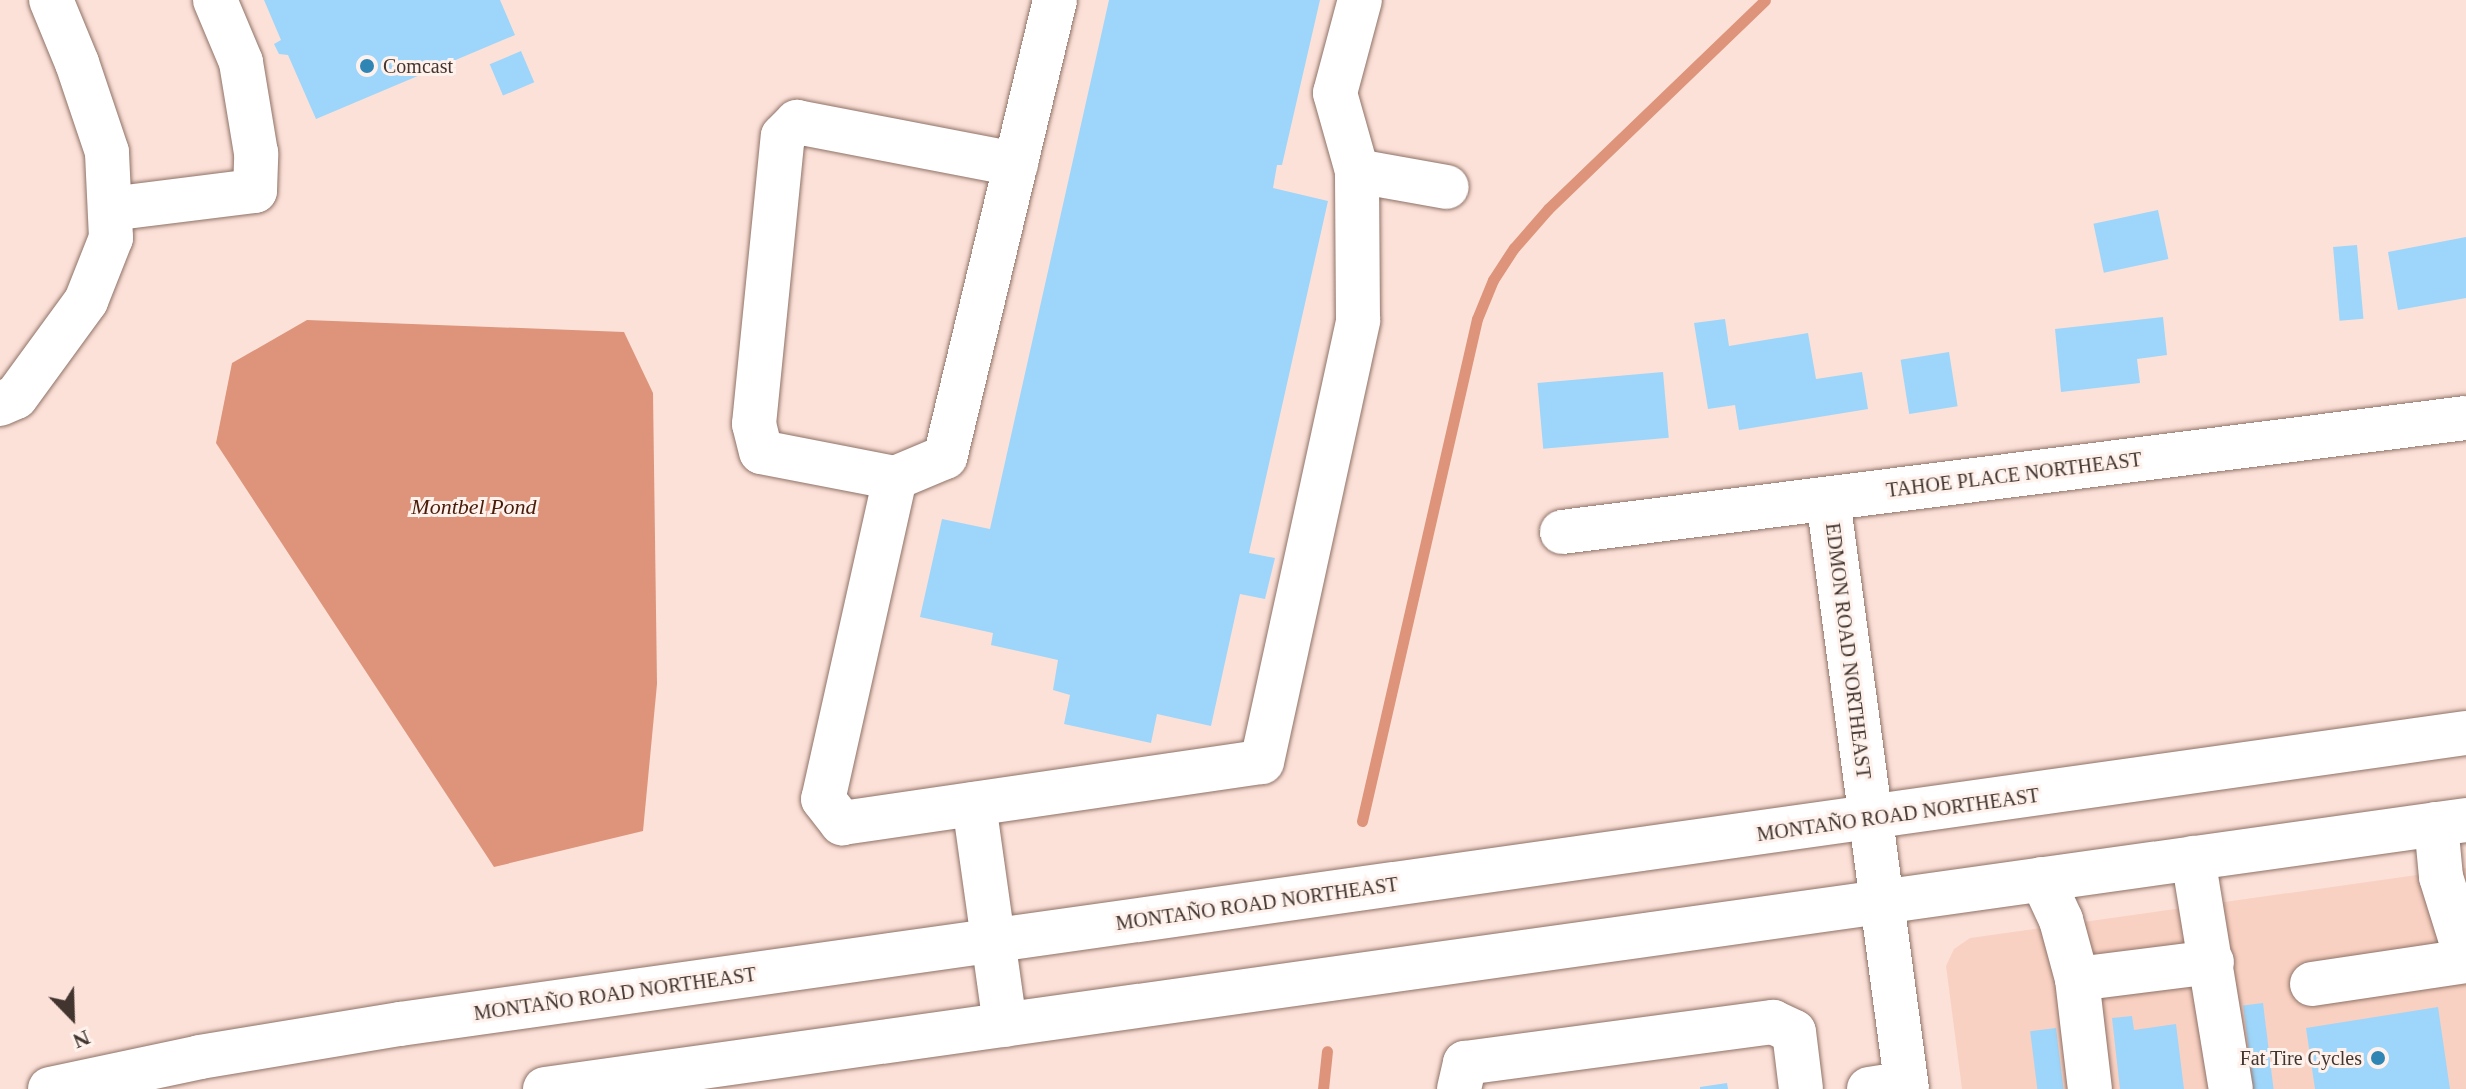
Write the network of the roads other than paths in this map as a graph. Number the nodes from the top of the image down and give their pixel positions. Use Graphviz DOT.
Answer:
graph roads {
  1 [pos="51,0"];
  2 [pos="215,0"];
  3 [pos="1055,0"];
  4 [pos="1360,0"];
  5 [pos="1016,164"];
  6 [pos="1357,171"];
  7 [pos="1447,187"];
  8 [pos="110,209"];
  9 [pos="0,404"];
  10 [pos="2466,418"];
  11 [pos="895,478"];
  12 [pos="1828,499"];
  13 [pos="1562,532"];
  14 [pos="2466,733"];
  15 [pos="974,804"];
  16 [pos="1870,819"];
  17 [pos="2451,822"];
  18 [pos="2193,858"];
  19 [pos="2042,879"];
  20 [pos="1882,901"];
  21 [pos="993,941"];
  22 [pos="2466,959"];
  23 [pos="2212,962"];
  24 [pos="2077,979"];
  25 [pos="2312,984"];
  26 [pos="1005,1025"];
  27 [pos="1894,1087"];
  28 [pos="50,1089"];
  29 [pos="545,1089"];
  30 [pos="1459,1089"];
  31 [pos="1801,1089"];
  32 [pos="2090,1089"];
  33 [pos="2231,1089"];
  1 -- 8 [label="main road"];
  2 -- 8 [label="main road"];
  3 -- 5 [label="main road"];
  4 -- 6 [label="main road"];
  5 -- 11 [label="main road"];
  5 -- 11 [label="main road"];
  6 -- 7 [label="main road"];
  6 -- 15 [label="main road"];
  8 -- 9 [label="main road"];
  10 -- 12 [label="main road, TAHOE PLACE NORTHEAST"];
  11 -- 15 [label="main road"];
  12 -- 13 [label="main road, TAHOE PLACE NORTHEAST"];
  12 -- 16 [label="main road, EDMON ROAD NORTHEAST"];
  14 -- 16 [label="main road, MONTAÑO ROAD NORTHEAST"];
  15 -- 21 [label="main road"];
  16 -- 20 [label="main road, EDMON ROAD NORTHEAST"];
  16 -- 21 [label="main road, MONTAÑO ROAD NORTHEAST"];
  17 -- 18 [label="main road"];
  17 -- 22 [label="main road"];
  18 -- 19 [label="main road"];
  18 -- 23 [label="main road"];
  19 -- 20 [label="main road"];
  19 -- 24 [label="main road"];
  20 -- 26 [label="main road"];
  20 -- 27 [label="main road, EDMON ROAD NORTHEAST"];
  21 -- 26 [label="main road"];
  21 -- 28 [label="main road, MONTAÑO ROAD NORTHEAST"];
  22 -- 25 [label="main road"];
  23 -- 24 [label="main road"];
  23 -- 33 [label="main road"];
  24 -- 32 [label="main road"];
  26 -- 29 [label="main road"];
  30 -- 31 [label="main road"];
}
